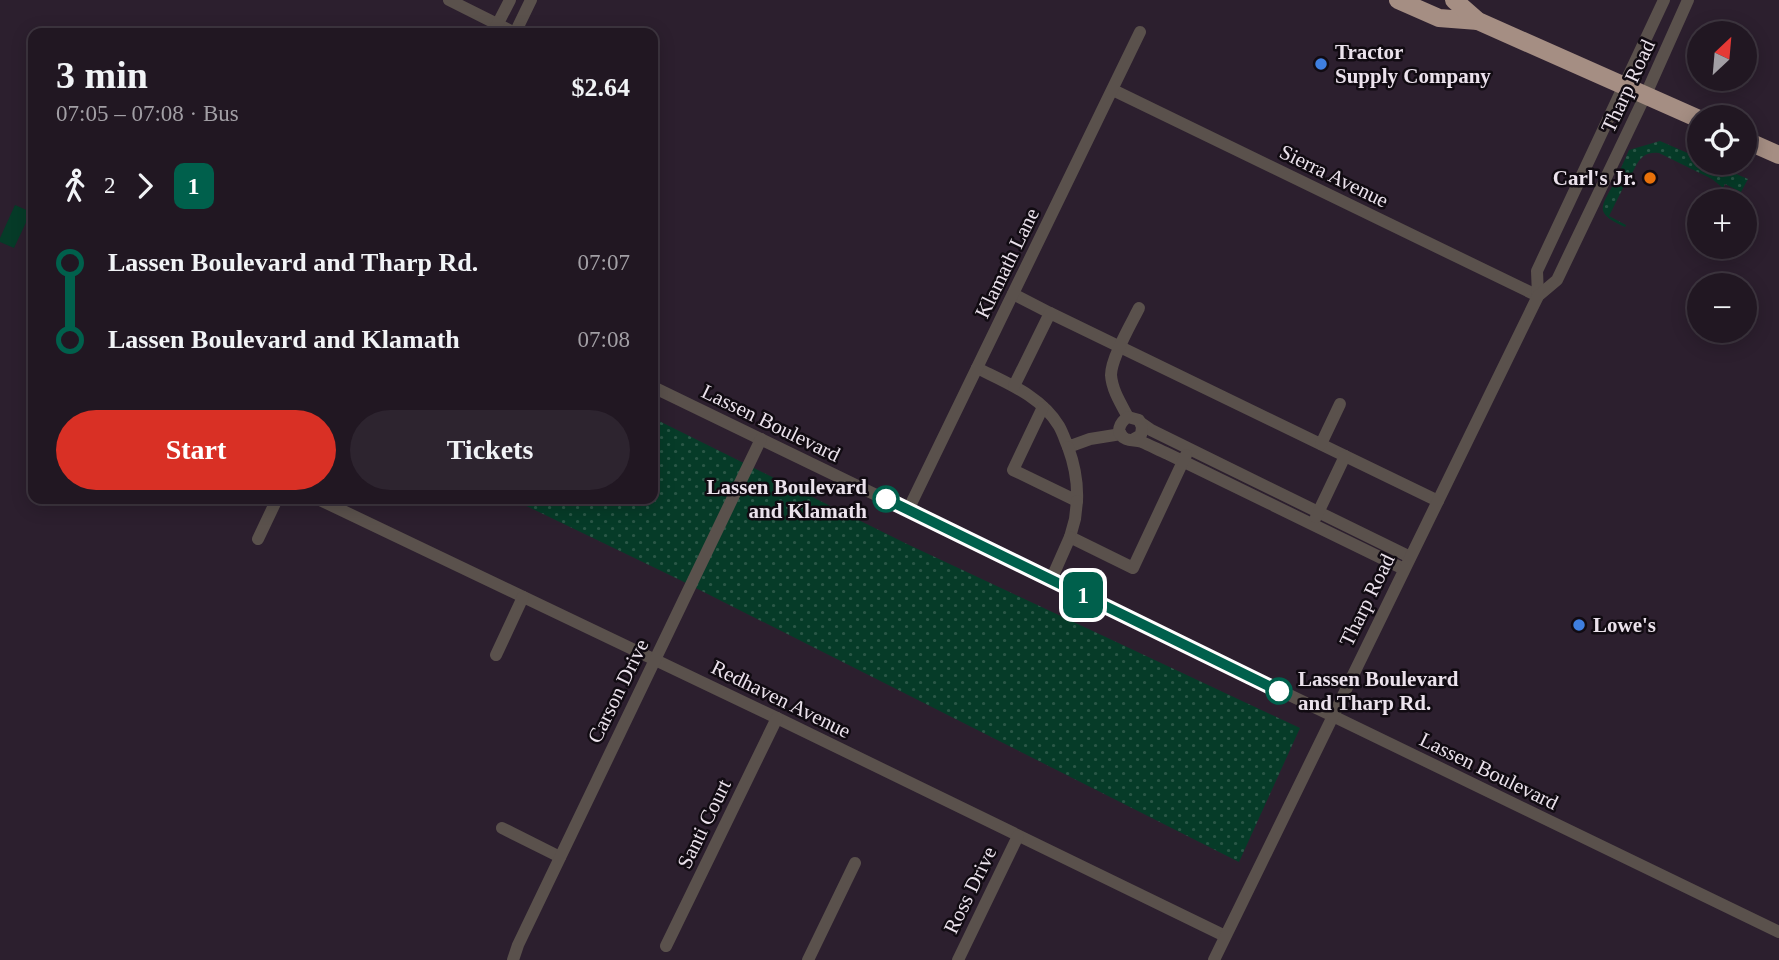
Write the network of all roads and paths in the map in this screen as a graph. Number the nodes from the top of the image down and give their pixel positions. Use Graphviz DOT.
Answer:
graph roads {
  1 [pos="449,0"];
  2 [pos="510,0"];
  3 [pos="531,0"];
  4 [pos="1398,0"];
  5 [pos="1454,0"];
  6 [pos="1664,0"];
  7 [pos="1688,0"];
  8 [pos="1478,21"];
  9 [pos="493,28"];
  10 [pos="496,28"];
  11 [pos="517,28"];
  12 [pos="1140,32"];
  13 [pos="1624,85"];
  14 [pos="1113,90"];
  15 [pos="1646,94"];
  16 [pos="1687,113"];
  17 [pos="1757,145"];
  18 [pos="1779,155"];
  19 [pos="1013,294"];
  20 [pos="1538,296"];
  21 [pos="1139,308"];
  22 [pos="1050,313"];
  23 [pos="1120,347"];
  24 [pos="977,368"];
  25 [pos="1014,386"];
  26 [pos="658,389"];
  27 [pos="1340,404"];
  28 [pos="1043,407"];
  29 [pos="1128,417"];
  30 [pos="1141,423"];
  31 [pos="1121,435"];
  32 [pos="761,439"];
  33 [pos="1135,439"];
  34 [pos="1321,444"];
  35 [pos="1068,447"];
  36 [pos="1189,449"];
  37 [pos="1345,456"];
  38 [pos="1183,461"];
  39 [pos="1077,501"];
  40 [pos="1437,501"];
  41 [pos="275,504"];
  42 [pos="328,504"];
  43 [pos="908,510"];
  44 [pos="1315,518"];
  45 [pos="1070,537"];
  46 [pos="258,539"];
  47 [pos="1407,563"];
  48 [pos="1051,580"];
  49 [pos="523,597"];
  50 [pos="496,656"];
  51 [pos="655,660"];
  52 [pos="1332,716"];
  53 [pos="777,718"];
  54 [pos="502,828"];
  55 [pos="1018,836"];
  56 [pos="560,857"];
  57 [pos="855,863"];
  58 [pos="1779,932"];
  59 [pos="1225,936"];
  60 [pos="666,946"];
  61 [pos="513,960"];
  62 [pos="808,960"];
  63 [pos="958,960"];
  64 [pos="1214,960"];
  1 -- 9 [label="street"];
  2 -- 10 [label="street"];
  3 -- 11 [label="street"];
  4 -- 8 [label="highway"];
  5 -- 8 [label="highway"];
  6 -- 13 [label="street, Tharp Road"];
  7 -- 15 [label="street, Tharp Road"];
  8 -- 13 [label="highway"];
  12 -- 14 [label="street, Klamath Lane"];
  13 -- 15 [label="highway"];
  13 -- 20 [label="street, Tharp Road"];
  14 -- 19 [label="street, Klamath Lane"];
  14 -- 20 [label="street, Sierra Avenue"];
  15 -- 16 [label="highway"];
  15 -- 20 [label="street, Tharp Road"];
  17 -- 18 [label="highway"];
  19 -- 22 [label="street"];
  19 -- 24 [label="street, Klamath Lane"];
  20 -- 40 [label="street, Tharp Road"];
  21 -- 23 [label="street"];
  22 -- 23 [label="street"];
  22 -- 25 [label="street"];
  23 -- 29 [label="street"];
  23 -- 34 [label="street"];
  24 -- 25 [label="street"];
  24 -- 43 [label="street, Klamath Lane"];
  25 -- 28 [label="street"];
  26 -- 32 [label="street, Lassen Boulevard"];
  27 -- 34 [label="street"];
  28 -- 35 [label="street"];
  28 -- 39 [label="street"];
  29 -- 30 [label="street"];
  29 -- 31 [label="street"];
  30 -- 33 [label="street"];
  30 -- 36 [label="street"];
  31 -- 33 [label="street"];
  31 -- 35 [label="street"];
  32 -- 43 [label="street, Lassen Boulevard"];
  32 -- 51 [label="street, Carson Drive"];
  33 -- 38 [label="street"];
  34 -- 37 [label="street"];
  35 -- 39 [label="street"];
  36 -- 38 [label="street"];
  36 -- 44 [label="street"];
  37 -- 40 [label="street"];
  37 -- 44 [label="street"];
  38 -- 44 [label="street"];
  38 -- 45 [label="street"];
  39 -- 45 [label="street"];
  40 -- 47 [label="street, Tharp Road"];
  41 -- 46 [label="street"];
  42 -- 49 [label="street, Redhaven Avenue"];
  43 -- 48 [label="street, Lassen Boulevard"];
  44 -- 47 [label="street"];
  45 -- 48 [label="street"];
  47 -- 52 [label="street, Tharp Road"];
  48 -- 52 [label="street, Lassen Boulevard"];
  49 -- 50 [label="street"];
  49 -- 51 [label="street, Redhaven Avenue"];
  51 -- 53 [label="street, Redhaven Avenue"];
  51 -- 56 [label="street, Carson Drive"];
  52 -- 58 [label="street, Lassen Boulevard"];
  52 -- 59 [label="street, Tharp Road"];
  53 -- 55 [label="street, Redhaven Avenue"];
  53 -- 60 [label="street, Santi Court"];
  54 -- 56 [label="street"];
  55 -- 59 [label="street, Redhaven Avenue"];
  55 -- 63 [label="street, Ross Drive"];
  56 -- 61 [label="street, Carson Drive"];
  57 -- 62 [label="street"];
  59 -- 64 [label="street, Tharp Road"];
}
